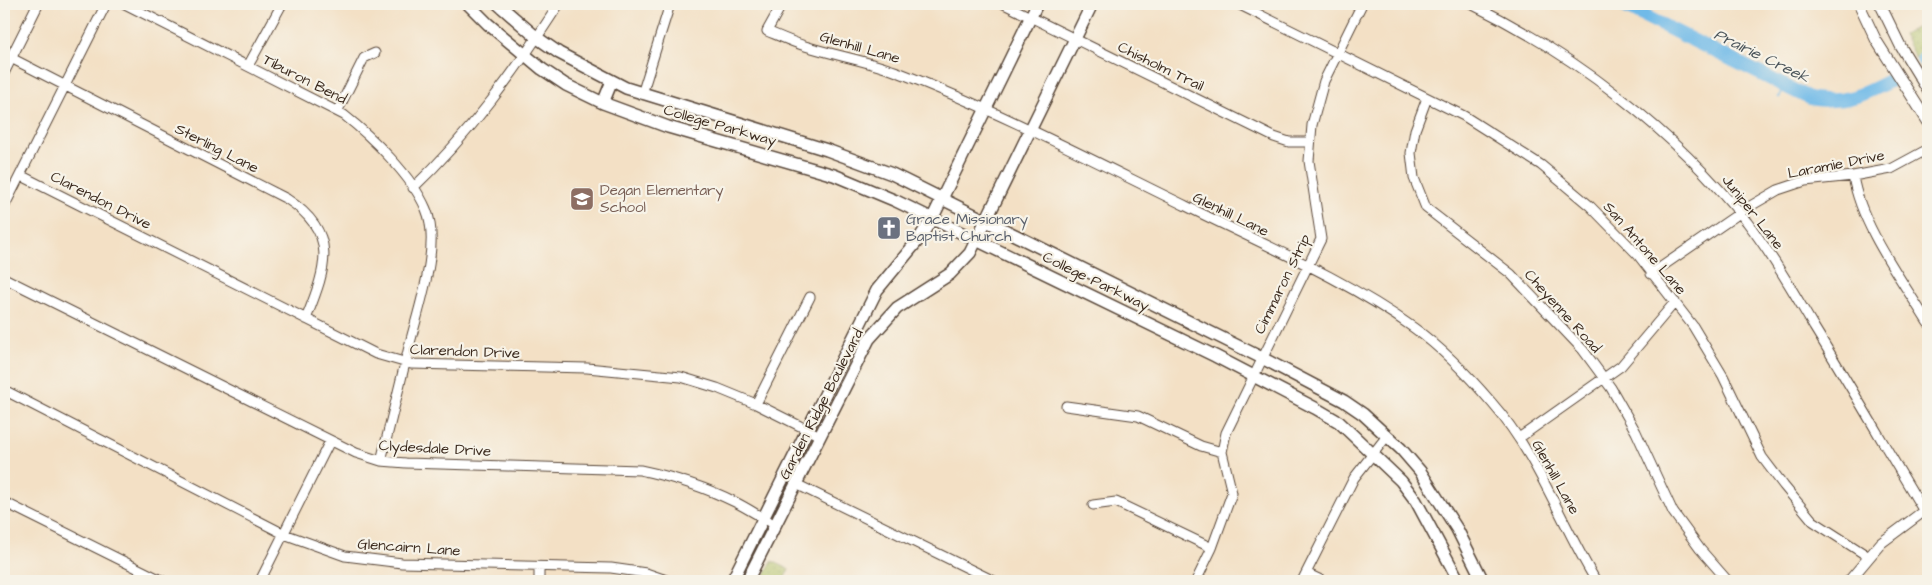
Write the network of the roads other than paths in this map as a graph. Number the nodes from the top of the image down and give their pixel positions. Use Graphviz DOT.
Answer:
graph roads {
  1 [pos="38,4"];
  2 [pos="106,4"];
  3 [pos="125,4"];
  4 [pos="282,4"];
  5 [pos="468,4"];
  6 [pos="498,4"];
  7 [pos="559,4"];
  8 [pos="670,4"];
  9 [pos="782,4"];
  10 [pos="1004,4"];
  11 [pos="1037,4"];
  12 [pos="1092,4"];
  13 [pos="1238,4"];
  14 [pos="1362,4"];
  15 [pos="1471,4"];
  16 [pos="1859,4"];
  17 [pos="1880,4"];
  18 [pos="1031,17"];
  19 [pos="536,38"];
  20 [pos="1074,40"];
  21 [pos="375,52"];
  22 [pos="524,53"];
  23 [pos="1337,53"];
  24 [pos="11,58"];
  25 [pos="248,66"];
  26 [pos="4,72"];
  27 [pos="612,82"];
  28 [pos="64,86"];
  29 [pos="1928,91"];
  30 [pos="642,94"];
  31 [pos="1427,98"];
  32 [pos="603,103"];
  33 [pos="986,109"];
  34 [pos="338,110"];
  35 [pos="1928,122"];
  36 [pos="1030,130"];
  37 [pos="1309,142"];
  38 [pos="1928,149"];
  39 [pos="20,175"];
  40 [pos="1853,176"];
  41 [pos="413,188"];
  42 [pos="942,200"];
  43 [pos="4,207"];
  44 [pos="1740,214"];
  45 [pos="933,217"];
  46 [pos="986,222"];
  47 [pos="977,239"];
  48 [pos="1308,267"];
  49 [pos="1651,274"];
  50 [pos="4,278"];
  51 [pos="810,298"];
  52 [pos="1674,302"];
  53 [pos="306,319"];
  54 [pos="1928,323"];
  55 [pos="1262,358"];
  56 [pos="405,363"];
  57 [pos="1253,375"];
  58 [pos="1604,379"];
  59 [pos="4,390"];
  60 [pos="756,404"];
  61 [pos="1066,406"];
  62 [pos="808,429"];
  63 [pos="820,436"];
  64 [pos="1387,436"];
  65 [pos="1519,438"];
  66 [pos="330,441"];
  67 [pos="1222,452"];
  68 [pos="1374,453"];
  69 [pos="381,461"];
  70 [pos="796,484"];
  71 [pos="4,502"];
  72 [pos="1093,505"];
  73 [pos="1927,512"];
  74 [pos="763,518"];
  75 [pos="776,525"];
  76 [pos="284,534"];
  77 [pos="1212,548"];
  78 [pos="1869,557"];
  79 [pos="539,567"];
  80 [pos="1304,577"];
  81 [pos="163,581"];
  82 [pos="260,581"];
  83 [pos="539,581"];
  84 [pos="669,581"];
  85 [pos="732,581"];
  86 [pos="747,581"];
  87 [pos="994,581"];
  88 [pos="1196,581"];
  89 [pos="1323,581"];
  90 [pos="1459,581"];
  91 [pos="1483,581"];
  92 [pos="1596,581"];
  93 [pos="1728,581"];
  94 [pos="1849,581"];
  1 -- 24 [label="street"];
  2 -- 28 [label="street"];
  3 -- 25 [label="street, Tiburon Bend"];
  4 -- 25 [label="street"];
  5 -- 22 [label="main road, College Parkway"];
  6 -- 19 [label="main road, College Parkway"];
  7 -- 19 [label="street"];
  8 -- 30 [label="street"];
  9 -- 33 [label="street, Glenhill Lane"];
  10 -- 18 [label="street, Chisholm Trail"];
  11 -- 18 [label="main road"];
  12 -- 20 [label="main road, Garden Ridge Boulevard"];
  13 -- 23 [label="street, San Antone Lane"];
  14 -- 23 [label="street, Cimmaron Strip"];
  15 -- 44 [label="street, Juniper Lane"];
  16 -- 35 [label="street"];
  17 -- 29 [label="street"];
  18 -- 20 [label="street, Chisholm Trail"];
  18 -- 33 [label="main road"];
  19 -- 22 [label="street"];
  19 -- 27 [label="main road, College Parkway"];
  20 -- 36 [label="main road, Garden Ridge Boulevard"];
  20 -- 37 [label="street, Chisholm Trail"];
  21 -- 34 [label="street"];
  22 -- 32 [label="main road, College Parkway"];
  22 -- 41 [label="street"];
  23 -- 31 [label="street, San Antone Lane"];
  23 -- 37 [label="street, Cimmaron Strip"];
  24 -- 26 [label="street"];
  24 -- 28 [label="street, Sterling Lane"];
  25 -- 34 [label="street, Tiburon Bend"];
  27 -- 30 [label="main road, College Parkway"];
  27 -- 32 [label="main road"];
  28 -- 39 [label="street"];
  28 -- 53 [label="street, Sterling Lane"];
  30 -- 42 [label="main road, College Parkway"];
  31 -- 49 [label="street, San Antone Lane"];
  31 -- 58 [label="street, Cheyenne Road"];
  32 -- 45 [label="main road, College Parkway"];
  33 -- 36 [label="street, Glenhill Lane"];
  33 -- 42 [label="main road"];
  34 -- 41 [label="street, Tiburon Bend"];
  36 -- 46 [label="main road, Garden Ridge Boulevard"];
  36 -- 48 [label="street, Glenhill Lane"];
  37 -- 48 [label="street, Cimmaron Strip"];
  38 -- 40 [label="street, Laramie Drive"];
  39 -- 43 [label="street"];
  39 -- 53 [label="street, Clarendon Drive"];
  40 -- 44 [label="street, Laramie Drive"];
  40 -- 54 [label="street"];
  41 -- 56 [label="street, Tiburon Bend"];
  42 -- 45 [label="main road"];
  42 -- 46 [label="main road, College Parkway"];
  44 -- 49 [label="street, Laramie Drive"];
  44 -- 73 [label="street, Juniper Lane"];
  45 -- 47 [label="main road, College Parkway"];
  45 -- 62 [label="main road"];
  46 -- 47 [label="main road, Garden Ridge Boulevard"];
  46 -- 55 [label="main road, College Parkway"];
  47 -- 57 [label="main road, College Parkway"];
  47 -- 63 [label="main road, Garden Ridge Boulevard"];
  48 -- 55 [label="street, Cimmaron Strip"];
  48 -- 65 [label="street, Glenhill Lane"];
  49 -- 52 [label="street, San Antone Lane"];
  50 -- 66 [label="street, Clydesdale Drive"];
  51 -- 60 [label="street"];
  52 -- 58 [label="street"];
  52 -- 78 [label="street, San Antone Lane"];
  53 -- 56 [label="street, Clarendon Drive"];
  55 -- 57 [label="street, Cimmaron Strip"];
  55 -- 64 [label="main road, College Parkway"];
  56 -- 60 [label="street, Clarendon Drive"];
  56 -- 69 [label="street, Tiburon Bend"];
  57 -- 67 [label="street, Cimmaron Strip"];
  57 -- 68 [label="main road, College Parkway"];
  58 -- 65 [label="street"];
  58 -- 93 [label="street, Cheyenne Road"];
  59 -- 76 [label="street, Glencairn Lane"];
  60 -- 62 [label="street, Clarendon Drive"];
  61 -- 67 [label="street"];
  62 -- 63 [label="street, Clarendon Drive"];
  62 -- 74 [label="main road"];
  63 -- 70 [label="main road, Garden Ridge Boulevard"];
  64 -- 68 [label="street"];
  64 -- 91 [label="main road, College Parkway"];
  65 -- 92 [label="street, Glenhill Lane"];
  66 -- 69 [label="street, Clydesdale Drive"];
  66 -- 76 [label="street"];
  67 -- 77 [label="street"];
  68 -- 80 [label="street"];
  68 -- 90 [label="main road, College Parkway"];
  69 -- 74 [label="street, Clydesdale Drive"];
  70 -- 75 [label="main road, Garden Ridge Boulevard"];
  70 -- 87 [label="street"];
  71 -- 81 [label="street"];
  72 -- 77 [label="street"];
  73 -- 78 [label="street"];
  74 -- 75 [label="street, Clydesdale Drive"];
  74 -- 85 [label="main road"];
  75 -- 86 [label="main road, Garden Ridge Boulevard"];
  76 -- 79 [label="street, Glencairn Lane"];
  76 -- 82 [label="street"];
  77 -- 88 [label="street"];
  78 -- 94 [label="street"];
  79 -- 83 [label="street"];
  79 -- 84 [label="street, Glencairn Lane"];
  80 -- 89 [label="street"];
}
